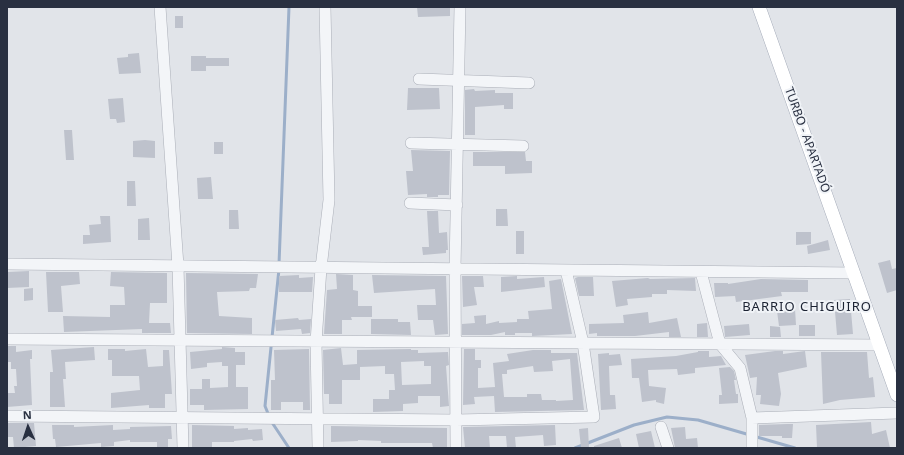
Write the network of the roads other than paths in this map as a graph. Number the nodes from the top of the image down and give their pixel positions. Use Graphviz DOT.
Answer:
graph roads {
  1 [pos="160,7"];
  2 [pos="325,7"];
  3 [pos="460,7"];
  4 [pos="759,7"];
  5 [pos="419,79"];
  6 [pos="459,81"];
  7 [pos="529,83"];
  8 [pos="411,143"];
  9 [pos="458,145"];
  10 [pos="523,146"];
  11 [pos="410,203"];
  12 [pos="457,205"];
  13 [pos="7,264"];
  14 [pos="178,266"];
  15 [pos="321,268"];
  16 [pos="455,269"];
  17 [pos="566,270"];
  18 [pos="701,272"];
  19 [pos="854,273"];
  20 [pos="7,339"];
  21 [pos="180,340"];
  22 [pos="316,342"];
  23 [pos="456,342"];
  24 [pos="583,343"];
  25 [pos="720,344"];
  26 [pos="879,345"];
  27 [pos="897,395"];
  28 [pos="897,413"];
  29 [pos="7,416"];
  30 [pos="318,417"];
  31 [pos="182,418"];
  32 [pos="456,420"];
  33 [pos="751,422"];
  34 [pos="661,427"];
  35 [pos="751,446"];
  36 [pos="183,448"];
  37 [pos="318,448"];
  38 [pos="456,448"];
  39 [pos="668,448"];
  1 -- 14 [label="street"];
  2 -- 15 [label="street"];
  3 -- 6 [label="street"];
  4 -- 19 [label="main road, TURBO - APARTADÓ"];
  5 -- 6 [label="street"];
  6 -- 7 [label="street"];
  6 -- 9 [label="street"];
  8 -- 9 [label="street"];
  9 -- 10 [label="street"];
  9 -- 12 [label="street"];
  11 -- 12 [label="street"];
  12 -- 16 [label="street"];
  13 -- 14 [label="street"];
  14 -- 15 [label="street"];
  14 -- 21 [label="street"];
  15 -- 16 [label="street"];
  15 -- 22 [label="street"];
  16 -- 17 [label="street"];
  16 -- 23 [label="street"];
  17 -- 18 [label="street"];
  17 -- 24 [label="street"];
  18 -- 19 [label="street"];
  18 -- 25 [label="street"];
  19 -- 26 [label="main road, TURBO - APARTADÓ"];
  20 -- 21 [label="street"];
  21 -- 22 [label="street"];
  21 -- 31 [label="street"];
  22 -- 23 [label="street"];
  22 -- 30 [label="street"];
  23 -- 24 [label="street"];
  23 -- 32 [label="street"];
  24 -- 25 [label="street"];
  24 -- 32 [label="street"];
  25 -- 26 [label="street"];
  25 -- 33 [label="street"];
  26 -- 27 [label="main road, TURBO - APARTADÓ"];
  28 -- 33 [label="street"];
  29 -- 31 [label="street"];
  30 -- 31 [label="street"];
  30 -- 32 [label="street"];
  30 -- 37 [label="street"];
  31 -- 36 [label="street"];
  32 -- 38 [label="street"];
  33 -- 35 [label="street"];
  34 -- 39 [label="street"];
}
